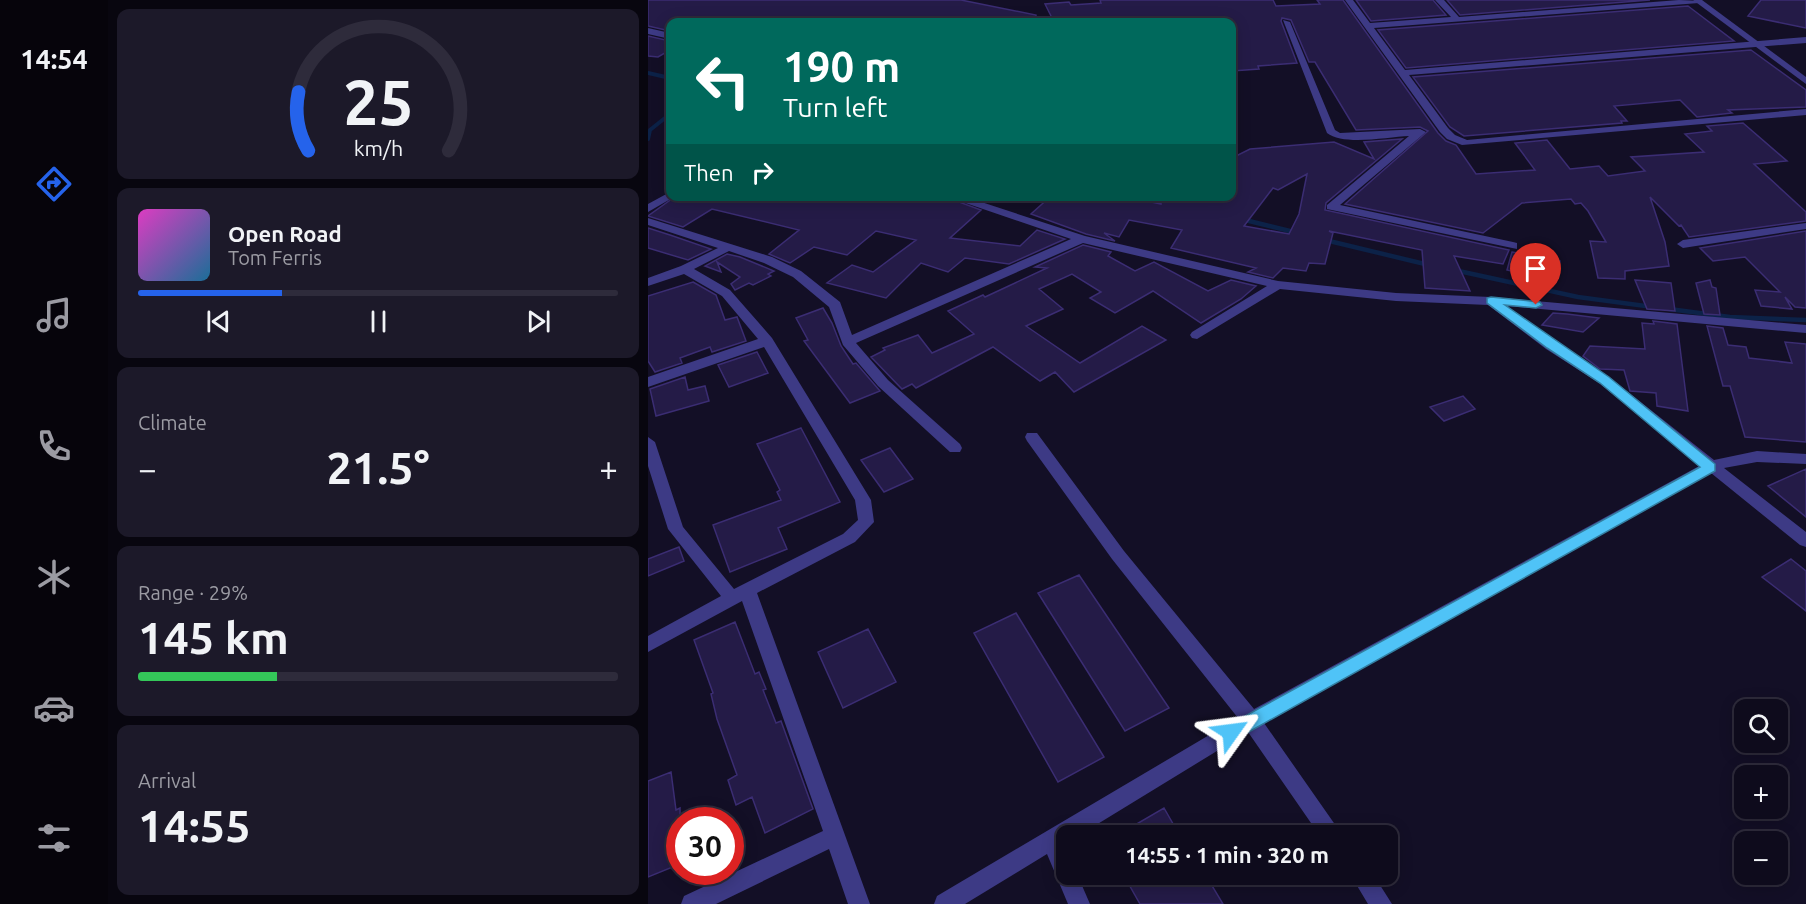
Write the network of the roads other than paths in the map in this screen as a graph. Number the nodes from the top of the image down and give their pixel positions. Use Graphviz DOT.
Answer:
graph roads {
  1 [pos="1349,0"];
  2 [pos="1439,0"];
  3 [pos="1600,0"];
  4 [pos="1698,1"];
  5 [pos="1609,7"];
  6 [pos="1457,19"];
  7 [pos="1286,22"];
  8 [pos="1368,26"];
  9 [pos="648,31"];
  10 [pos="666,35"];
  11 [pos="1806,40"];
  12 [pos="1757,44"];
  13 [pos="1404,73"];
  14 [pos="1806,81"];
  15 [pos="1806,112"];
  16 [pos="1444,130"];
  17 [pos="1420,132"];
  18 [pos="666,198"];
  19 [pos="965,201"];
  20 [pos="648,209"];
  21 [pos="648,221"];
  22 [pos="1806,226"];
  23 [pos="1082,239"];
  24 [pos="1683,244"];
  25 [pos="1513,246"];
  26 [pos="726,248"];
  27 [pos="685,269"];
  28 [pos="648,282"];
  29 [pos="1278,285"];
  30 [pos="1491,301"];
  31 [pos="1806,329"];
  32 [pos="1197,334"];
  33 [pos="767,341"];
  34 [pos="848,342"];
  35 [pos="648,382"];
  36 [pos="1032,437"];
  37 [pos="648,442"];
  38 [pos="955,448"];
  39 [pos="1806,459"];
  40 [pos="1710,467"];
  41 [pos="1806,541"];
  42 [pos="739,594"];
  43 [pos="648,645"];
  44 [pos="1251,720"];
  45 [pos="1325,825"];
  46 [pos="835,836"];
  47 [pos="1051,840"];
  48 [pos="1368,885"];
  49 [pos="692,904"];
  50 [pos="859,904"];
  51 [pos="945,904"];
  52 [pos="1079,904"];
  53 [pos="1381,904"];
  1 -- 8 [label="street"];
  2 -- 6 [label="street"];
  3 -- 5 [label="street"];
  4 -- 5 [label="street"];
  4 -- 12 [label="street"];
  5 -- 6 [label="street"];
  6 -- 8 [label="street"];
  7 -- 17 [label="street"];
  8 -- 13 [label="street"];
  9 -- 10 [label="street"];
  11 -- 12 [label="street"];
  12 -- 13 [label="street"];
  12 -- 14 [label="street"];
  13 -- 16 [label="street"];
  15 -- 16 [label="street"];
  16 -- 17 [label="street"];
  17 -- 25 [label="street"];
  18 -- 20 [label="street"];
  19 -- 23 [label="street"];
  21 -- 26 [label="street"];
  22 -- 24 [label="street"];
  23 -- 29 [label="street"];
  23 -- 34 [label="street"];
  26 -- 27 [label="street"];
  26 -- 34 [label="street"];
  27 -- 28 [label="street"];
  27 -- 33 [label="street"];
  29 -- 30 [label="street"];
  29 -- 32 [label="street"];
  30 -- 31 [label="street"];
  30 -- 40 [label="street"];
  33 -- 35 [label="street"];
  33 -- 42 [label="street"];
  34 -- 38 [label="street"];
  36 -- 44 [label="street"];
  37 -- 42 [label="street"];
  39 -- 40 [label="street"];
  40 -- 41 [label="street"];
  40 -- 44 [label="street"];
  42 -- 43 [label="street"];
  42 -- 46 [label="street"];
  44 -- 45 [label="street"];
  44 -- 47 [label="street"];
  46 -- 49 [label="street"];
  46 -- 50 [label="street"];
  47 -- 51 [label="street"];
  47 -- 52 [label="street"];
  48 -- 53 [label="street"];
}
